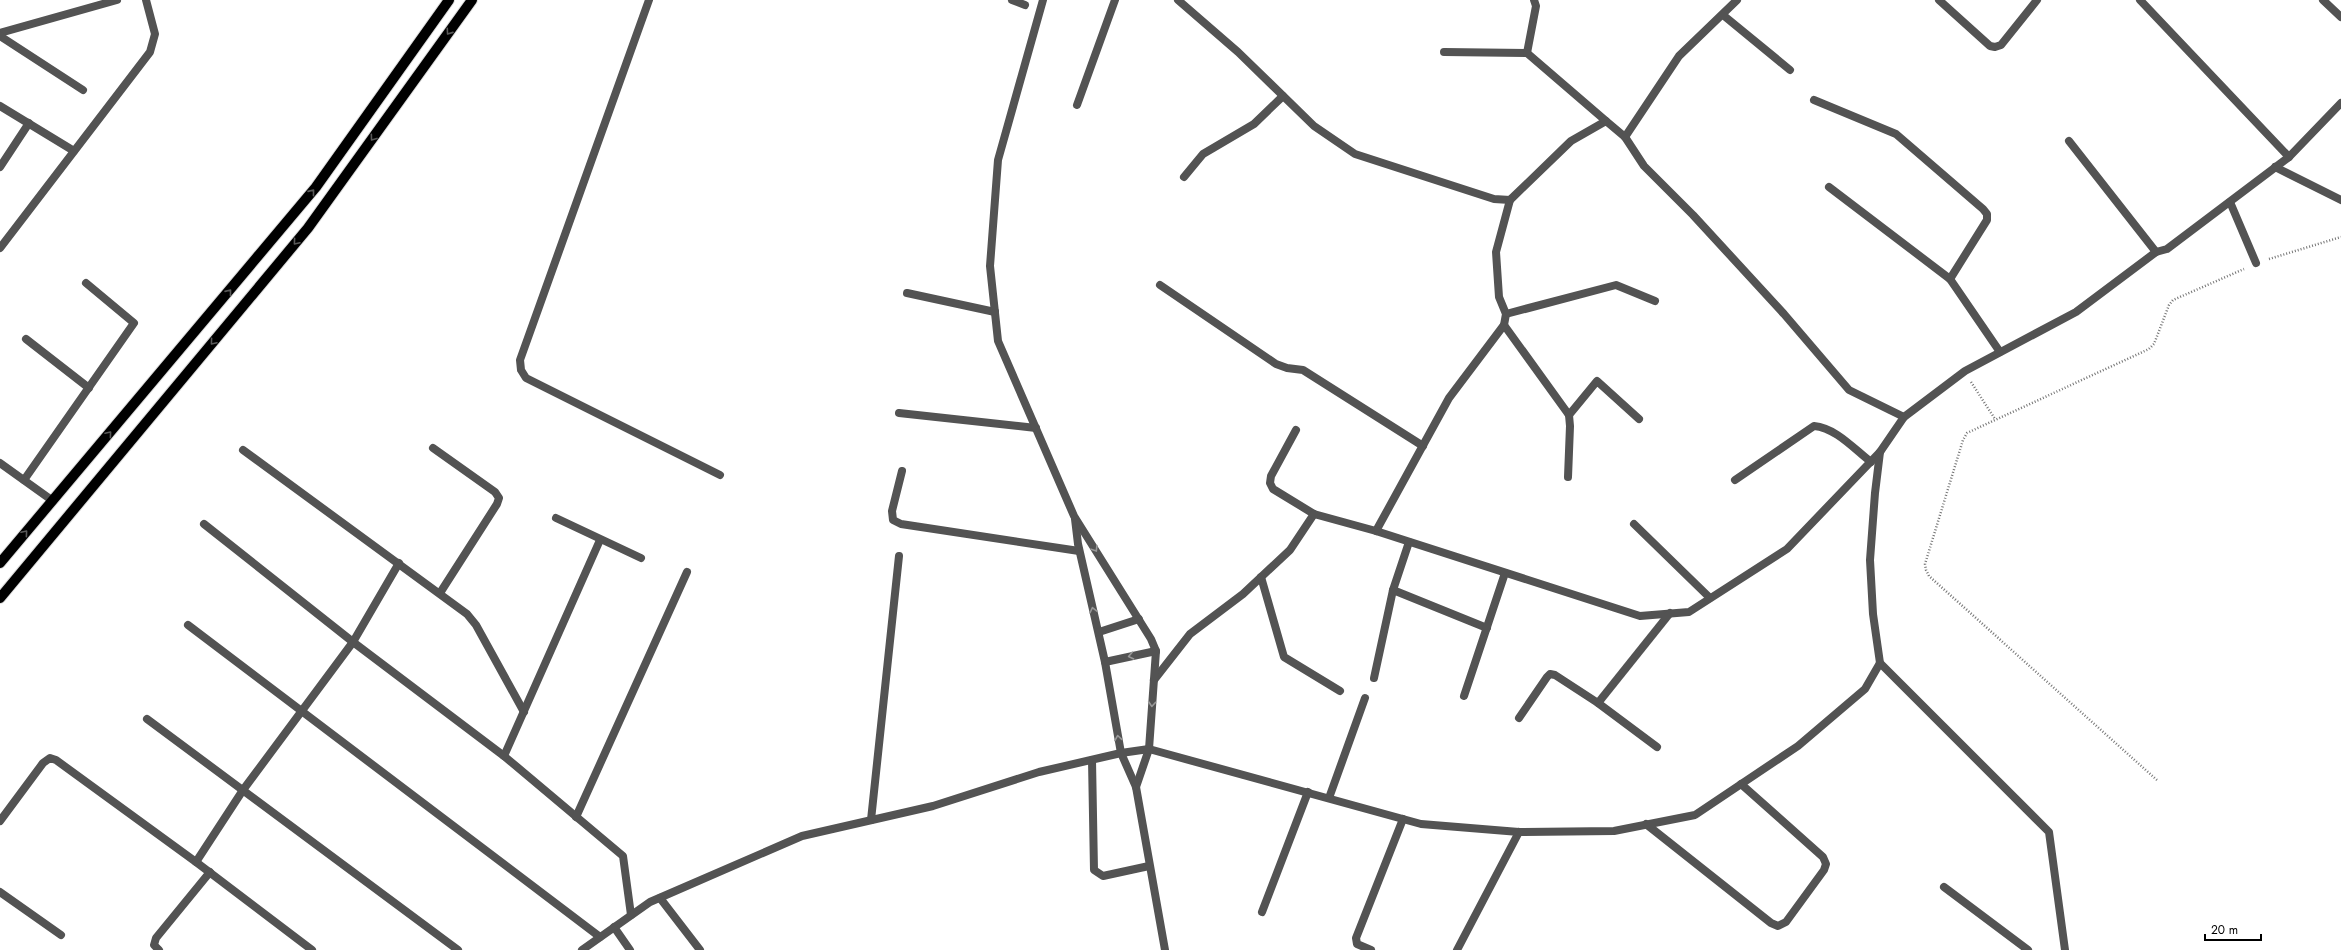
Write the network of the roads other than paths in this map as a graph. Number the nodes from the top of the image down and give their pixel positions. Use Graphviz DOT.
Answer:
graph roads {
  1 [pos="85,0"];
  2 [pos="117,0"];
  3 [pos="146,0"];
  4 [pos="449,0"];
  5 [pos="472,0"];
  6 [pos="649,0"];
  7 [pos="1012,0"];
  8 [pos="1043,0"];
  9 [pos="1115,0"];
  10 [pos="1178,0"];
  11 [pos="1534,0"];
  12 [pos="1737,0"];
  13 [pos="1939,0"];
  14 [pos="2037,0"];
  15 [pos="2140,0"];
  16 [pos="2323,0"];
  17 [pos="1025,5"];
  18 [pos="90,8"];
  19 [pos="1723,14"];
  20 [pos="2340,14"];
  21 [pos="0,35"];
  22 [pos="1444,52"];
  23 [pos="1527,53"];
  24 [pos="1790,70"];
  25 [pos="83,90"];
  26 [pos="1283,96"];
  27 [pos="1814,100"];
  28 [pos="2341,103"];
  29 [pos="1077,105"];
  30 [pos="0,106"];
  31 [pos="1606,121"];
  32 [pos="29,123"];
  33 [pos="1625,137"];
  34 [pos="2069,141"];
  35 [pos="74,151"];
  36 [pos="2289,157"];
  37 [pos="0,167"];
  38 [pos="2275,167"];
  39 [pos="1184,177"];
  40 [pos="1829,187"];
  41 [pos="1510,200"];
  42 [pos="2341,200"];
  43 [pos="2230,202"];
  44 [pos="0,248"];
  45 [pos="2156,252"];
  46 [pos="2256,264"];
  47 [pos="1950,279"];
  48 [pos="86,282"];
  49 [pos="1160,285"];
  50 [pos="907,293"];
  51 [pos="1655,301"];
  52 [pos="995,312"];
  53 [pos="1506,314"];
  54 [pos="1504,324"];
  55 [pos="26,338"];
  56 [pos="2000,352"];
  57 [pos="89,388"];
  58 [pos="899,413"];
  59 [pos="1569,415"];
  60 [pos="1904,417"];
  61 [pos="1639,419"];
  62 [pos="1036,428"];
  63 [pos="1296,430"];
  64 [pos="1423,446"];
  65 [pos="433,448"];
  66 [pos="243,450"];
  67 [pos="1880,452"];
  68 [pos="1871,462"];
  69 [pos="0,463"];
  70 [pos="902,471"];
  71 [pos="720,475"];
  72 [pos="1568,477"];
  73 [pos="24,480"];
  74 [pos="1735,480"];
  75 [pos="53,500"];
  76 [pos="1314,514"];
  77 [pos="1074,516"];
  78 [pos="556,518"];
  79 [pos="204,524"];
  80 [pos="1634,524"];
  81 [pos="1376,531"];
  82 [pos="600,540"];
  83 [pos="1409,542"];
  84 [pos="1079,551"];
  85 [pos="899,556"];
  86 [pos="641,558"];
  87 [pos="0,563"];
  88 [pos="399,563"];
  89 [pos="687,572"];
  90 [pos="1505,573"];
  91 [pos="1261,578"];
  92 [pos="1393,590"];
  93 [pos="440,593"];
  94 [pos="0,598"];
  95 [pos="1710,598"];
  96 [pos="1670,613"];
  97 [pos="1139,619"];
  98 [pos="188,625"];
  99 [pos="1487,628"];
  100 [pos="1098,632"];
  101 [pos="353,642"];
  102 [pos="1156,651"];
  103 [pos="1105,662"];
  104 [pos="1880,663"];
  105 [pos="1374,678"];
  106 [pos="1154,680"];
  107 [pos="1340,691"];
  108 [pos="1464,696"];
  109 [pos="1365,698"];
  110 [pos="1598,703"];
  111 [pos="301,710"];
  112 [pos="524,712"];
  113 [pos="1519,718"];
  114 [pos="147,719"];
  115 [pos="1657,747"];
  116 [pos="1149,749"];
  117 [pos="1121,753"];
  118 [pos="504,756"];
  119 [pos="1092,760"];
  120 [pos="1741,784"];
  121 [pos="1136,787"];
  122 [pos="243,790"];
  123 [pos="1308,792"];
  124 [pos="1329,798"];
  125 [pos="576,817"];
  126 [pos="1403,819"];
  127 [pos="871,820"];
  128 [pos="0,821"];
  129 [pos="1646,824"];
  130 [pos="1520,832"];
  131 [pos="196,862"];
  132 [pos="1149,866"];
  133 [pos="210,872"];
  134 [pos="1944,888"];
  135 [pos="0,892"];
  136 [pos="660,898"];
  137 [pos="1262,912"];
  138 [pos="631,915"];
  139 [pos="614,927"];
  140 [pos="61,935"];
  141 [pos="600,937"];
  142 [pos="159,950"];
  143 [pos="312,950"];
  144 [pos="458,950"];
  145 [pos="582,950"];
  146 [pos="630,950"];
  147 [pos="700,950"];
  148 [pos="1165,950"];
  149 [pos="1371,950"];
  150 [pos="1457,950"];
  151 [pos="2028,950"];
  152 [pos="2065,950"];
  1 -- 18 [label="street"];
  2 -- 18 [label="street"];
  3 -- 35 [label="street"];
  75 -- 4 [label="main road, one-way"];
  5 -- 94 [label="main road, one-way"];
  6 -- 71 [label="street"];
  7 -- 17 [label="street"];
  8 -- 52 [label="street"];
  9 -- 29 [label="street"];
  10 -- 26 [label="street"];
  11 -- 23 [label="street"];
  12 -- 19 [label="street"];
  13 -- 14 [label="street"];
  15 -- 36 [label="street"];
  16 -- 20 [label="street"];
  18 -- 21 [label="street"];
  19 -- 24 [label="street"];
  19 -- 33 [label="street"];
  21 -- 25 [label="street"];
  22 -- 23 [label="street"];
  23 -- 31 [label="street"];
  26 -- 39 [label="street"];
  26 -- 41 [label="street"];
  27 -- 47 [label="street"];
  28 -- 36 [label="street"];
  30 -- 32 [label="street"];
  31 -- 33 [label="street"];
  31 -- 41 [label="street"];
  32 -- 35 [label="street"];
  32 -- 37 [label="street"];
  33 -- 60 [label="street"];
  34 -- 45 [label="street"];
  35 -- 44 [label="street"];
  36 -- 38 [label="street"];
  38 -- 42 [label="street"];
  38 -- 43 [label="street"];
  40 -- 47 [label="street"];
  41 -- 53 [label="street"];
  43 -- 45 [label="street"];
  43 -- 46 [label="street"];
  45 -- 56 [label="street"];
  47 -- 56 [label="street"];
  48 -- 57 [label="street"];
  49 -- 64 [label="street"];
  50 -- 52 [label="street"];
  51 -- 53 [label="street"];
  52 -- 62 [label="street"];
  53 -- 54 [label="street"];
  54 -- 59 [label="street"];
  54 -- 64 [label="street"];
  55 -- 57 [label="street"];
  56 -- 60 [label="street"];
  57 -- 73 [label="street"];
  58 -- 62 [label="street"];
  59 -- 61 [label="street"];
  59 -- 72 [label="street"];
  60 -- 67 [label="street"];
  62 -- 77 [label="street"];
  63 -- 76 [label="street"];
  64 -- 81 [label="street"];
  65 -- 93 [label="street"];
  66 -- 88 [label="street"];
  67 -- 68 [label="street"];
  67 -- 104 [label="street"];
  68 -- 74 [label="street"];
  68 -- 95 [label="street"];
  69 -- 73 [label="street"];
  70 -- 84 [label="street"];
  73 -- 75 [label="street"];
  87 -- 75 [label="main road, one-way"];
  76 -- 81 [label="street"];
  76 -- 91 [label="street"];
  77 -- 84 [label="street"];
  77 -- 97 [label="street, one-way"];
  78 -- 82 [label="street"];
  79 -- 101 [label="street"];
  80 -- 95 [label="street"];
  81 -- 83 [label="street"];
  82 -- 86 [label="street"];
  82 -- 112 [label="street"];
  83 -- 90 [label="street"];
  83 -- 92 [label="street"];
  100 -- 84 [label="street, one-way"];
  85 -- 127 [label="street"];
  88 -- 93 [label="street"];
  88 -- 101 [label="street"];
  89 -- 125 [label="street"];
  90 -- 96 [label="street"];
  90 -- 99 [label="street"];
  91 -- 106 [label="street"];
  91 -- 107 [label="street"];
  92 -- 99 [label="street"];
  92 -- 105 [label="street"];
  93 -- 112 [label="street"];
  95 -- 96 [label="street"];
  96 -- 110 [label="street"];
  97 -- 100 [label="street"];
  97 -- 102 [label="street"];
  98 -- 111 [label="street"];
  99 -- 108 [label="street"];
  100 -- 103 [label="street"];
  101 -- 111 [label="street"];
  101 -- 118 [label="street"];
  102 -- 103 [label="street, one-way"];
  102 -- 106 [label="street"];
  117 -- 103 [label="street, one-way"];
  104 -- 120 [label="street"];
  104 -- 152 [label="street"];
  106 -- 116 [label="street, one-way"];
  109 -- 124 [label="street"];
  110 -- 113 [label="street"];
  110 -- 115 [label="street"];
  111 -- 122 [label="street"];
  111 -- 141 [label="street"];
  112 -- 118 [label="street"];
  114 -- 122 [label="street"];
  116 -- 117 [label="street"];
  116 -- 121 [label="street"];
  116 -- 123 [label="street"];
  117 -- 119 [label="street"];
  117 -- 121 [label="street"];
  118 -- 125 [label="street"];
  119 -- 127 [label="street"];
  119 -- 132 [label="street"];
  120 -- 129 [label="street"];
  120 -- 129 [label="street"];
  121 -- 132 [label="street"];
  122 -- 131 [label="street"];
  122 -- 144 [label="street"];
  123 -- 124 [label="street"];
  123 -- 137 [label="street"];
  124 -- 126 [label="street"];
  125 -- 138 [label="street"];
  126 -- 130 [label="street"];
  126 -- 149 [label="street"];
  127 -- 136 [label="street"];
  128 -- 131 [label="street"];
  129 -- 130 [label="street"];
  130 -- 150 [label="street"];
  131 -- 133 [label="street"];
  132 -- 148 [label="street"];
  133 -- 142 [label="street"];
  133 -- 143 [label="street"];
  134 -- 151 [label="street"];
  135 -- 140 [label="street"];
  136 -- 138 [label="street"];
  136 -- 147 [label="street"];
  138 -- 139 [label="street"];
  139 -- 141 [label="street"];
  139 -- 146 [label="street"];
  141 -- 145 [label="street"];
}
